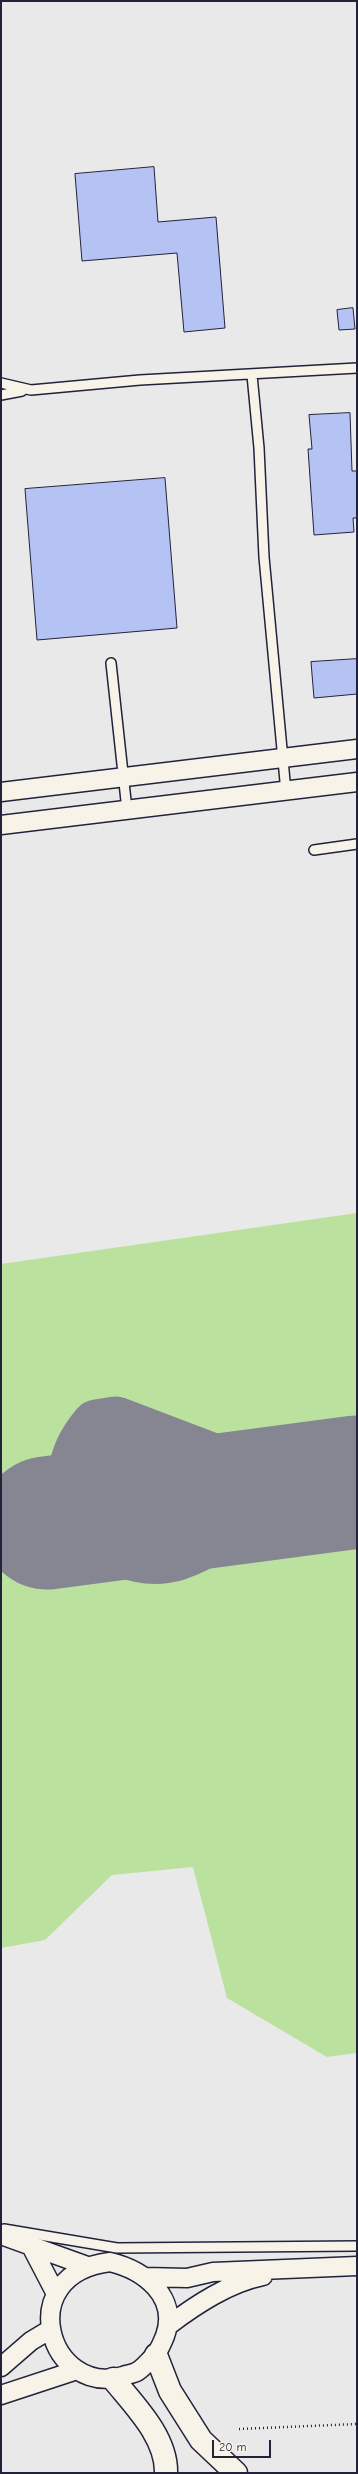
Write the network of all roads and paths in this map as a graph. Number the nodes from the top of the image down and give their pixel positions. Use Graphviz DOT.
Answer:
graph roads {
  1 [pos="357,368"];
  2 [pos="252,375"];
  3 [pos="1,383"];
  4 [pos="31,390"];
  5 [pos="1,395"];
  6 [pos="111,663"];
  7 [pos="357,749"];
  8 [pos="282,760"];
  9 [pos="123,777"];
  10 [pos="357,782"];
  11 [pos="1,792"];
  12 [pos="286,792"];
  13 [pos="127,810"];
  14 [pos="1,825"];
  15 [pos="357,844"];
  16 [pos="314,850"];
  17 [pos="1,2228"];
  18 [pos="1,2234"];
  19 [pos="31,2246"];
  20 [pos="357,2246"];
  21 [pos="87,2266"];
  22 [pos="357,2266"];
  23 [pos="299,2268"];
  24 [pos="146,2277"];
  25 [pos="56,2294"];
  26 [pos="169,2325"];
  27 [pos="51,2329"];
  28 [pos="156,2355"];
  29 [pos="1,2366"];
  30 [pos="77,2370"];
  31 [pos="113,2379"];
  32 [pos="1,2395"];
  33 [pos="357,2424"];
  34 [pos="240,2428"];
  35 [pos="166,2473"];
  36 [pos="236,2473"];
  1 -- 2 [label="lane"];
  2 -- 4 [label="lane"];
  2 -- 8 [label="lane"];
  3 -- 4 [label="lane"];
  4 -- 5 [label="lane"];
  6 -- 9 [label="lane"];
  7 -- 8 [label="street"];
  8 -- 9 [label="street"];
  8 -- 12 [label="lane"];
  9 -- 11 [label="street"];
  9 -- 13 [label="lane"];
  10 -- 12 [label="street"];
  12 -- 13 [label="street"];
  13 -- 14 [label="street"];
  15 -- 16 [label="lane"];
  17 -- 20 [label="lane"];
  18 -- 19 [label="street"];
  19 -- 21 [label="street"];
  19 -- 25 [label="street"];
  21 -- 24 [label="street"];
  21 -- 25 [label="street"];
  22 -- 23 [label="street"];
  23 -- 24 [label="street"];
  23 -- 26 [label="street"];
  24 -- 26 [label="street"];
  25 -- 27 [label="street"];
  26 -- 28 [label="street"];
  27 -- 29 [label="street"];
  27 -- 30 [label="street"];
  28 -- 31 [label="street"];
  28 -- 36 [label="highway"];
  30 -- 31 [label="street"];
  30 -- 32 [label="street"];
  31 -- 35 [label="highway"];
  33 -- 34 [label="path"];
}
